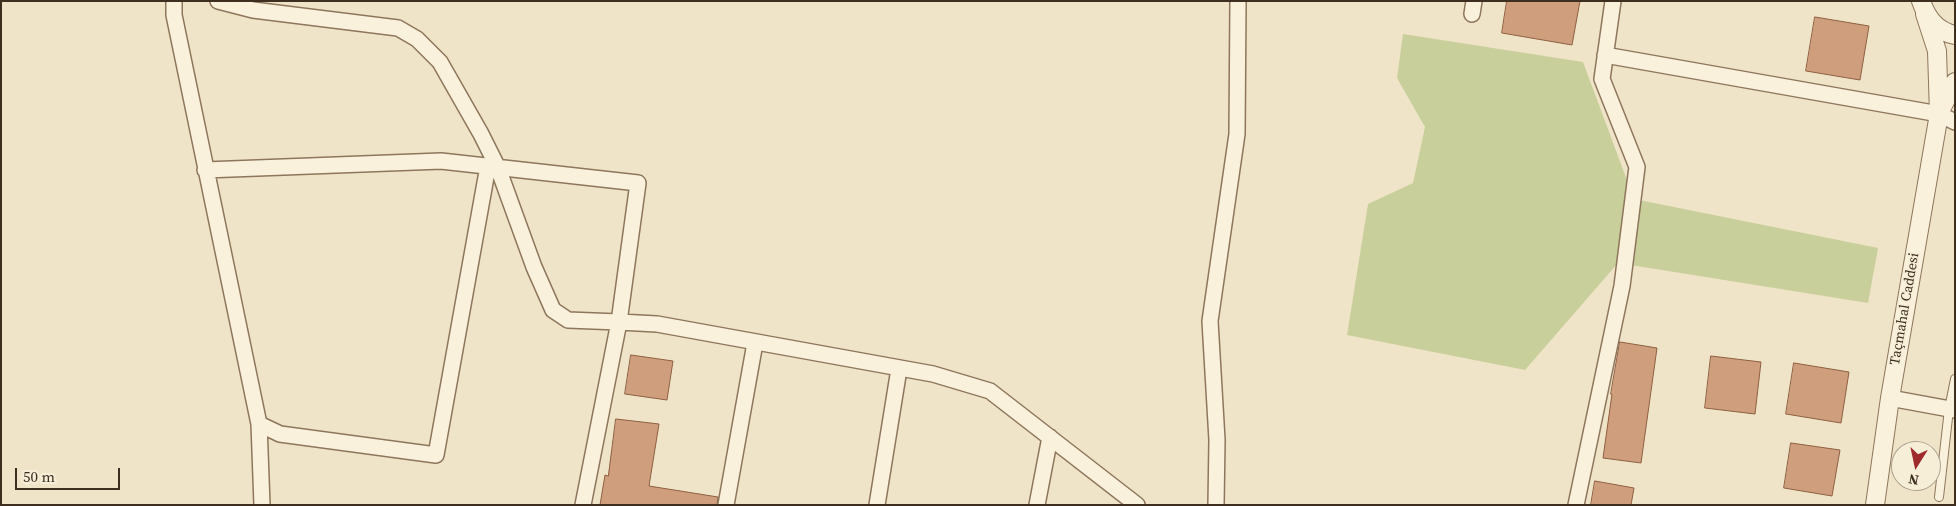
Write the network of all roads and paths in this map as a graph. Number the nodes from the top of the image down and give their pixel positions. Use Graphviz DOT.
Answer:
graph roads {
  1 [pos="174,1"];
  2 [pos="218,1"];
  3 [pos="1238,1"];
  4 [pos="1613,1"];
  5 [pos="1923,8"];
  6 [pos="1955,35"];
  7 [pos="1605,55"];
  8 [pos="1955,82"];
  9 [pos="1938,114"];
  10 [pos="1955,122"];
  11 [pos="493,167"];
  12 [pos="205,170"];
  13 [pos="619,322"];
  14 [pos="755,343"];
  15 [pos="899,368"];
  16 [pos="1955,379"];
  17 [pos="1890,398"];
  18 [pos="1952,410"];
  19 [pos="259,424"];
  20 [pos="1050,437"];
  21 [pos="1939,497"];
  22 [pos="262,505"];
  23 [pos="583,505"];
  24 [pos="726,505"];
  25 [pos="877,505"];
  26 [pos="1037,505"];
  27 [pos="1137,505"];
  28 [pos="1216,505"];
  29 [pos="1576,505"];
  30 [pos="1874,505"];
  1 -- 12 [label="street"];
  2 -- 11 [label="street"];
  3 -- 28 [label="street"];
  4 -- 7 [label="street"];
  5 -- 6 [label="street"];
  5 -- 9 [label="street, Taçmahal Caddesi"];
  7 -- 9 [label="street"];
  7 -- 29 [label="street"];
  8 -- 9 [label="street, Taçmahal Caddesi"];
  9 -- 10 [label="street"];
  9 -- 17 [label="street, Taçmahal Caddesi"];
  11 -- 12 [label="street"];
  11 -- 13 [label="street"];
  11 -- 13 [label="street"];
  11 -- 19 [label="street"];
  12 -- 19 [label="street"];
  13 -- 14 [label="street"];
  13 -- 23 [label="street"];
  14 -- 15 [label="street"];
  14 -- 24 [label="street"];
  15 -- 20 [label="street"];
  15 -- 25 [label="street"];
  16 -- 18 [label="lane"];
  17 -- 18 [label="street"];
  17 -- 30 [label="street, Taçmahal Caddesi"];
  18 -- 21 [label="lane"];
  19 -- 22 [label="street"];
  20 -- 26 [label="street"];
  20 -- 27 [label="street"];
}
